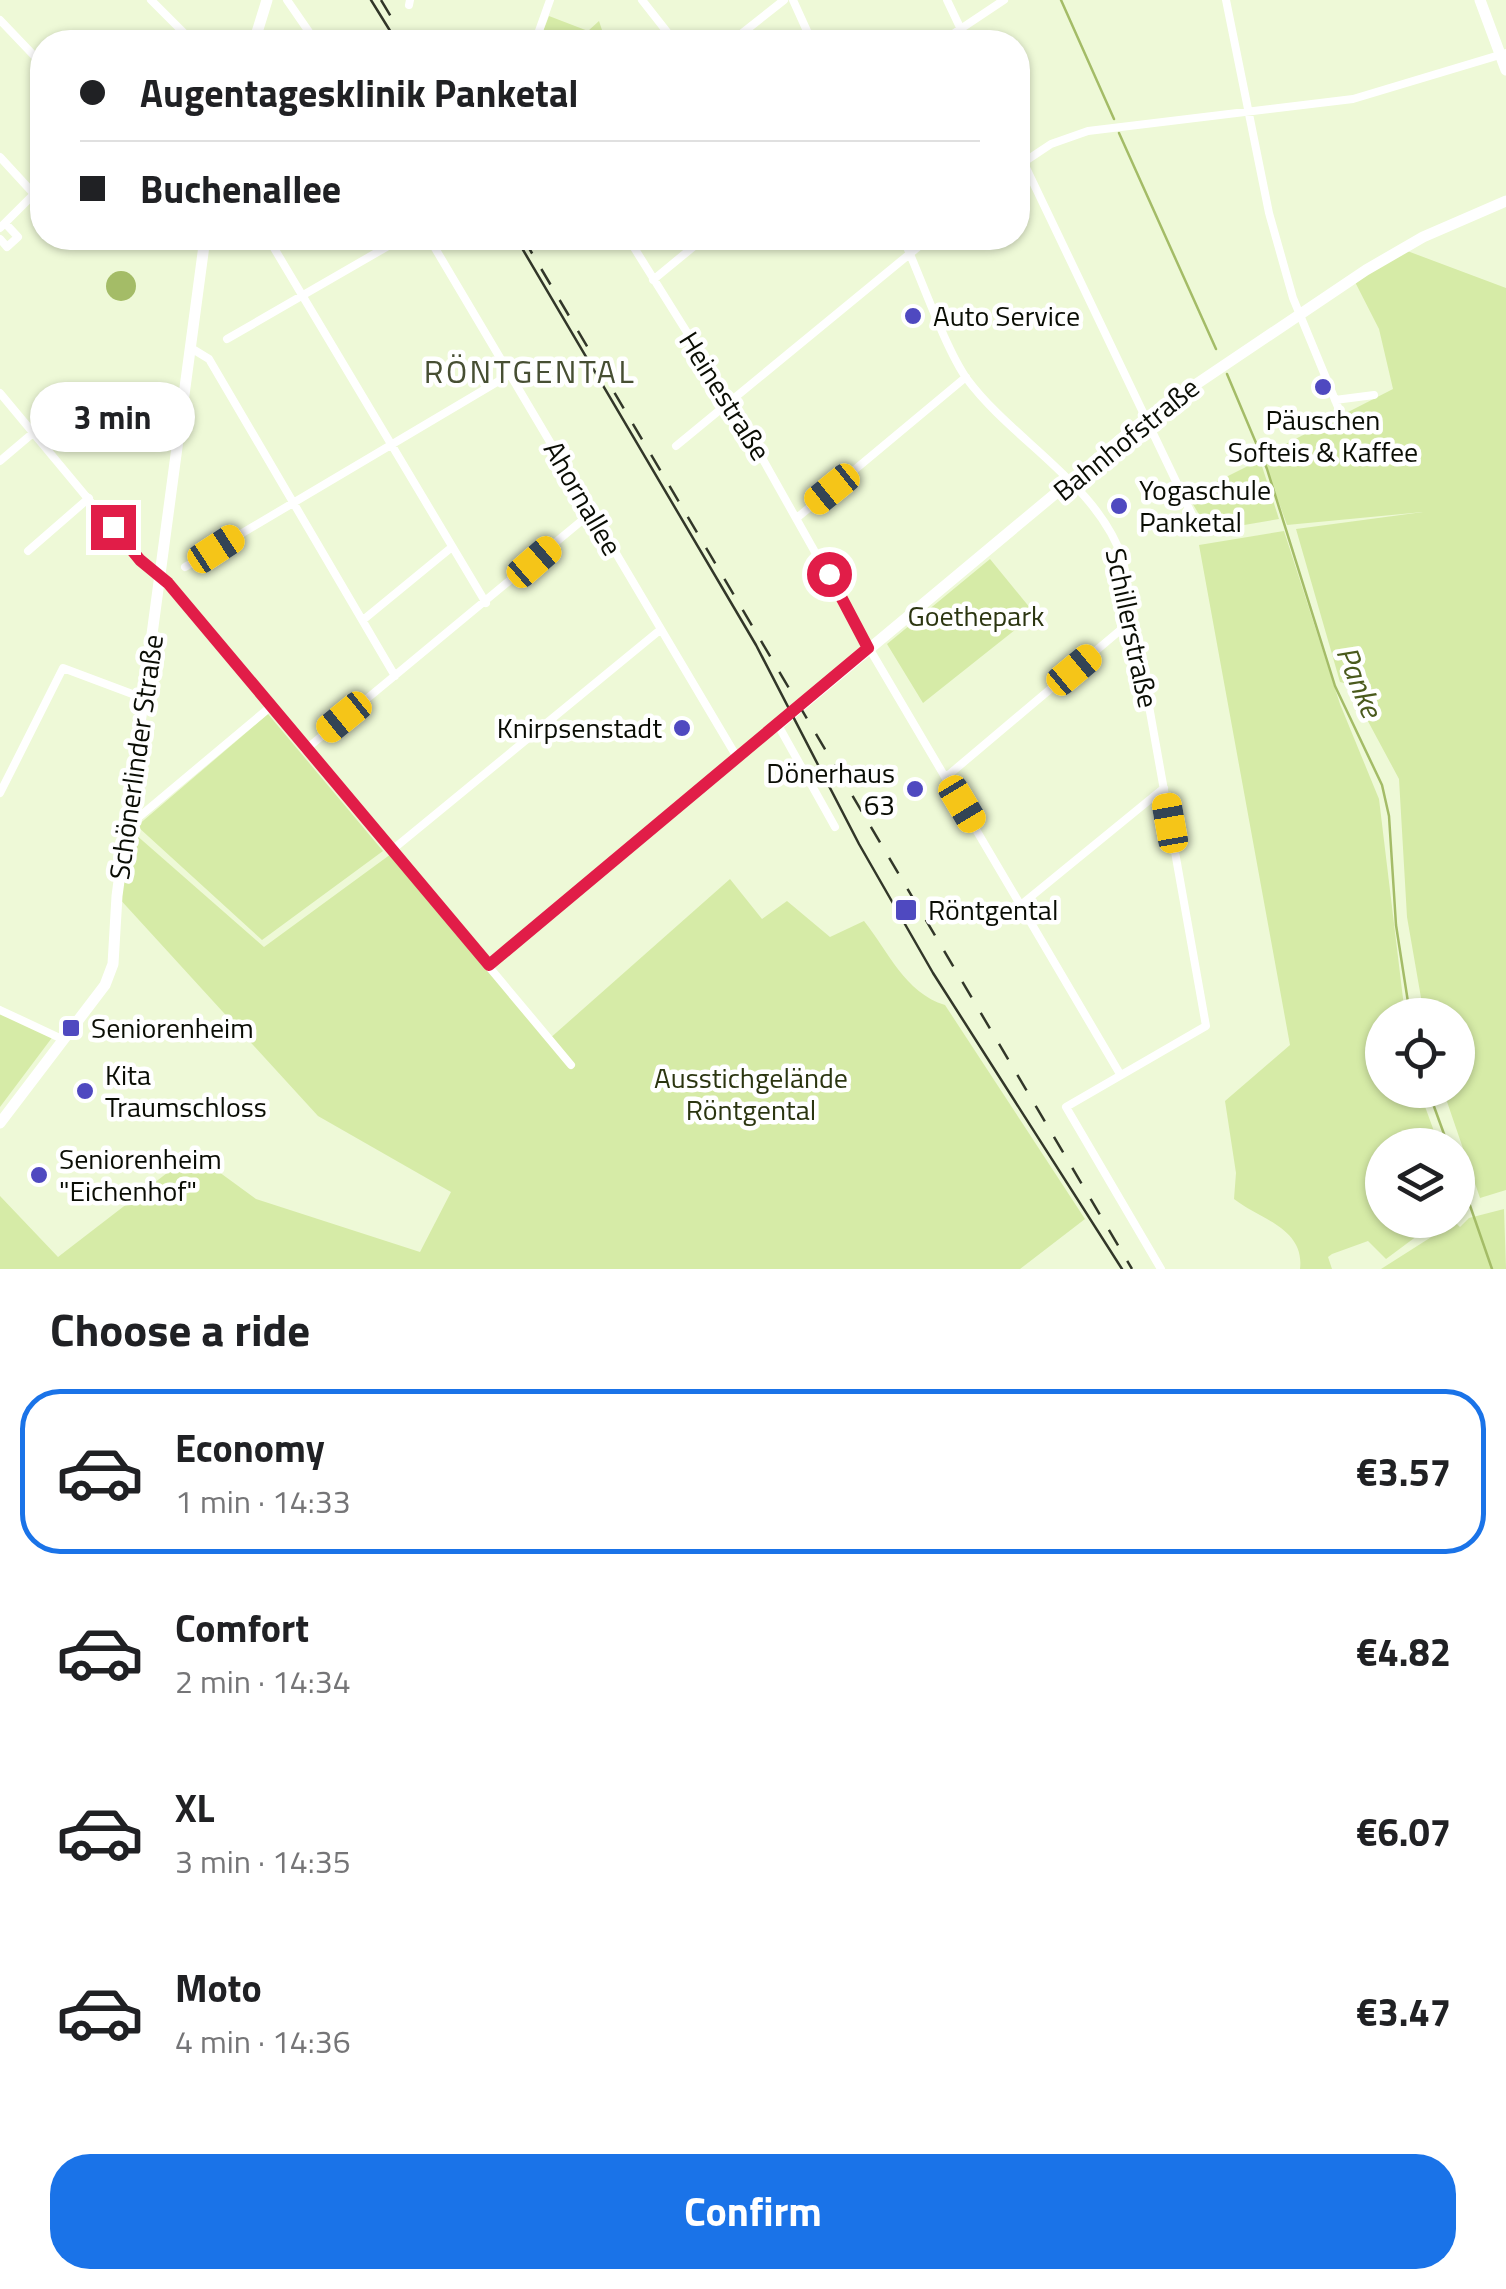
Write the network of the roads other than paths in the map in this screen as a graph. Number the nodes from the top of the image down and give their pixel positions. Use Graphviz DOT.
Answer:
graph roads {
  1 [pos="152,0"];
  2 [pos="267,0"];
  3 [pos="287,0"];
  4 [pos="550,0"];
  5 [pos="642,0"];
  6 [pos="784,0"];
  7 [pos="793,0"];
  8 [pos="947,0"];
  9 [pos="1004,0"];
  10 [pos="1226,0"];
  11 [pos="1480,0"];
  12 [pos="0,20"];
  13 [pos="960,26"];
  14 [pos="181,30"];
  15 [pos="258,30"];
  16 [pos="308,30"];
  17 [pos="539,30"];
  18 [pos="666,30"];
  19 [pos="746,30"];
  20 [pos="807,30"];
  21 [pos="955,30"];
  22 [pos="962,30"];
  23 [pos="30,51"];
  24 [pos="1503,55"];
  25 [pos="1506,70"];
  26 [pos="1248,112"];
  27 [pos="0,157"];
  28 [pos="1030,158"];
  29 [pos="1030,184"];
  30 [pos="30,190"];
  31 [pos="30,198"];
  32 [pos="1506,200"];
  33 [pos="3,226"];
  34 [pos="0,240"];
  35 [pos="203,250"];
  36 [pos="276,250"];
  37 [pos="382,250"];
  38 [pos="436,250"];
  39 [pos="635,250"];
  40 [pos="689,250"];
  41 [pos="909,250"];
  42 [pos="914,250"];
  43 [pos="910,253"];
  44 [pos="653,280"];
  45 [pos="305,295"];
  46 [pos="1298,311"];
  47 [pos="228,339"];
  48 [pos="190,348"];
  49 [pos="509,375"];
  50 [pos="966,378"];
  51 [pos="0,393"];
  52 [pos="1374,395"];
  53 [pos="730,401"];
  54 [pos="1146,418"];
  55 [pos="33,433"];
  56 [pos="392,444"];
  57 [pos="676,446"];
  58 [pos="0,461"];
  59 [pos="1070,483"];
  60 [pos="89,498"];
  61 [pos="291,503"];
  62 [pos="591,513"];
  63 [pos="798,517"];
  64 [pos="1194,519"];
  65 [pos="452,547"];
  66 [pos="28,552"];
  67 [pos="186,566"];
  68 [pos="160,580"];
  69 [pos="486,603"];
  70 [pos="363,620"];
  71 [pos="1134,625"];
  72 [pos="660,630"];
  73 [pos="868,648"];
  74 [pos="395,676"];
  75 [pos="143,698"];
  76 [pos="270,708"];
  77 [pos="778,725"];
  78 [pos="305,750"];
  79 [pos="738,758"];
  80 [pos="946,777"];
  81 [pos="1164,788"];
  82 [pos="0,793"];
  83 [pos="127,827"];
  84 [pos="835,827"];
  85 [pos="392,850"];
  86 [pos="1022,904"];
  87 [pos="489,965"];
  88 [pos="0,1010"];
  89 [pos="62,1039"];
  90 [pos="571,1065"];
  91 [pos="1120,1074"];
  92 [pos="0,1123"];
  93 [pos="1161,1269"];
  1 -- 14 [label="street"];
  2 -- 15 [label="street"];
  3 -- 16 [label="street"];
  4 -- 17 [label="street"];
  5 -- 18 [label="street"];
  6 -- 19 [label="street"];
  7 -- 20 [label="street"];
  8 -- 13 [label="street"];
  9 -- 13 [label="street"];
  10 -- 26 [label="street"];
  11 -- 24 [label="street"];
  12 -- 23 [label="street"];
  13 -- 21 [label="street"];
  13 -- 22 [label="street"];
  24 -- 25 [label="street"];
  24 -- 26 [label="street"];
  26 -- 28 [label="street"];
  26 -- 46 [label="street"];
  27 -- 30 [label="street"];
  29 -- 54 [label="street"];
  31 -- 33 [label="street"];
  32 -- 46 [label="street, Bahnhofstraße"];
  33 -- 34 [label="street"];
  35 -- 48 [label="street, Schönerlinder Straße"];
  36 -- 45 [label="street"];
  37 -- 45 [label="street"];
  38 -- 49 [label="street, Ahornallee"];
  39 -- 44 [label="street, Heinestraße"];
  40 -- 44 [label="street"];
  41 -- 43 [label="street, Schillerstraße"];
  42 -- 43 [label="street"];
  43 -- 50 [label="street, Schillerstraße"];
  43 -- 53 [label="street"];
  44 -- 53 [label="street, Heinestraße"];
  45 -- 47 [label="street"];
  45 -- 56 [label="street"];
  46 -- 52 [label="street"];
  46 -- 54 [label="street, Bahnhofstraße"];
  48 -- 61 [label="street"];
  48 -- 68 [label="street, Schönerlinder Straße"];
  49 -- 56 [label="street"];
  49 -- 62 [label="street, Ahornallee"];
  50 -- 59 [label="street, Schillerstraße"];
  50 -- 63 [label="street"];
  51 -- 55 [label="street"];
  53 -- 57 [label="street"];
  53 -- 63 [label="street, Heinestraße"];
  54 -- 59 [label="street, Bahnhofstraße"];
  54 -- 64 [label="street"];
  55 -- 58 [label="street"];
  55 -- 60 [label="street"];
  56 -- 61 [label="street"];
  56 -- 65 [label="street"];
  59 -- 71 [label="street, Schillerstraße"];
  59 -- 73 [label="street, Bahnhofstraße"];
  60 -- 66 [label="street"];
  60 -- 68 [label="street"];
  61 -- 67 [label="street"];
  61 -- 70 [label="street"];
  62 -- 69 [label="street"];
  62 -- 72 [label="street, Ahornallee"];
  63 -- 73 [label="street, Heinestraße"];
  65 -- 69 [label="street"];
  65 -- 70 [label="street"];
  68 -- 75 [label="street, Schönerlinder Straße"];
  68 -- 76 [label="street"];
  69 -- 74 [label="street"];
  70 -- 74 [label="street"];
  71 -- 80 [label="street"];
  71 -- 81 [label="street, Schillerstraße"];
  72 -- 79 [label="street, Ahornallee"];
  72 -- 85 [label="street"];
  73 -- 77 [label="street, Bahnhofstraße"];
  73 -- 80 [label="street, Heinestraße"];
  74 -- 78 [label="street"];
  75 -- 82 [label="street"];
  75 -- 83 [label="street, Schönerlinder Straße"];
  76 -- 78 [label="street"];
  76 -- 83 [label="street"];
  77 -- 79 [label="street"];
  77 -- 84 [label="street"];
  78 -- 85 [label="street"];
  79 -- 87 [label="street"];
  80 -- 86 [label="street, Heinestraße"];
  81 -- 86 [label="street"];
  81 -- 91 [label="street, Schillerstraße"];
  83 -- 89 [label="street, Schönerlinder Straße"];
  85 -- 87 [label="street"];
  86 -- 91 [label="street, Heinestraße"];
  87 -- 90 [label="street"];
  88 -- 89 [label="street"];
  89 -- 92 [label="street, Schönerlinder Straße"];
  91 -- 93 [label="street"];
}
